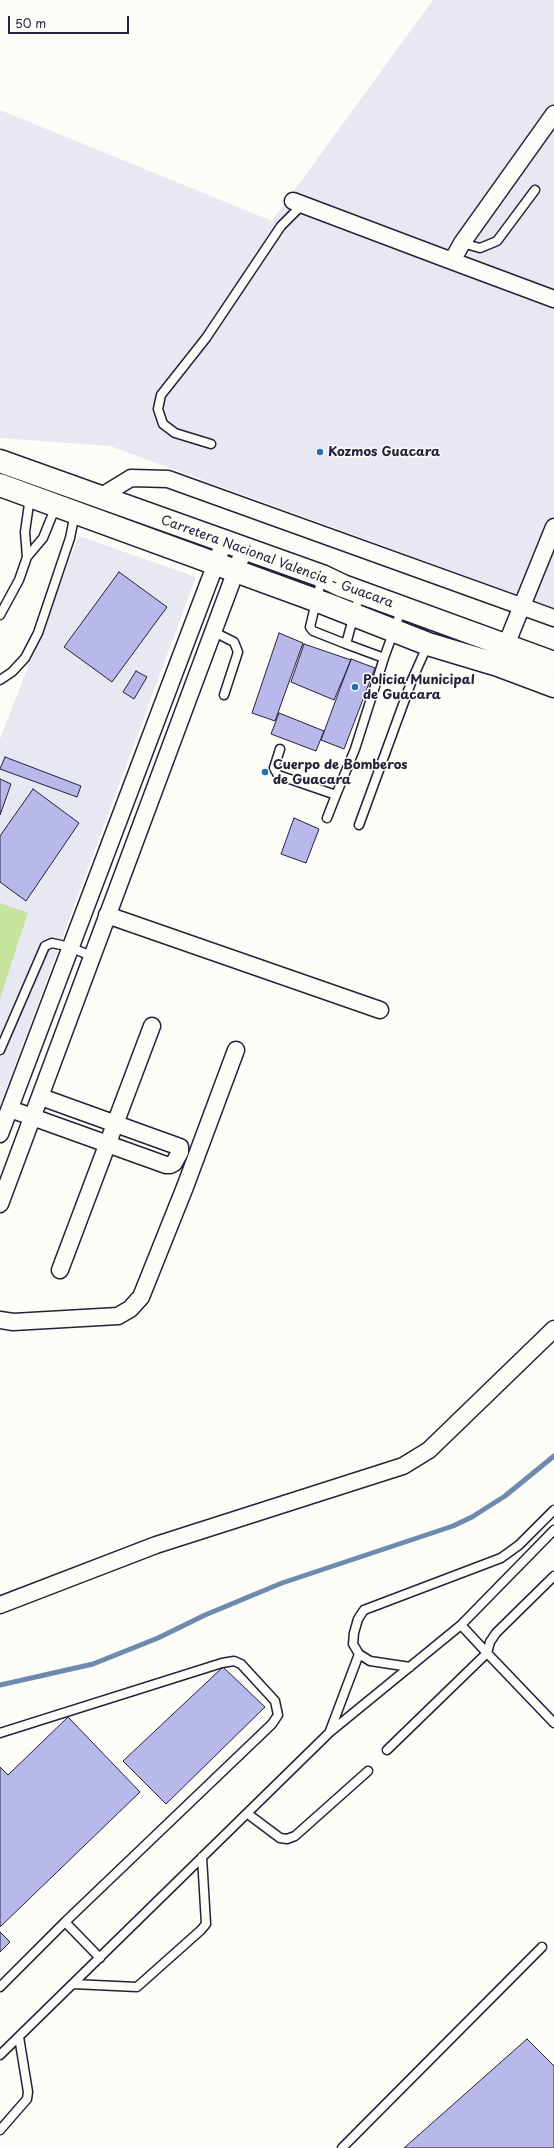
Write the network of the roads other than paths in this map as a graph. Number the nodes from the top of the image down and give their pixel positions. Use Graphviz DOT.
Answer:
graph roads {
  1 [pos="554,114"];
  2 [pos="535,190"];
  3 [pos="298,202"];
  4 [pos="462,243"];
  5 [pos="452,261"];
  6 [pos="554,299"];
  7 [pos="211,444"];
  8 [pos="0,461"];
  9 [pos="0,485"];
  10 [pos="30,496"];
  11 [pos="100,497"];
  12 [pos="66,508"];
  13 [pos="554,527"];
  14 [pos="224,542"];
  15 [pos="244,549"];
  16 [pos="27,558"];
  17 [pos="216,564"];
  18 [pos="236,572"];
  19 [pos="322,576"];
  20 [pos="360,592"];
  21 [pos="316,600"];
  22 [pos="523,606"];
  23 [pos="403,607"];
  24 [pos="0,615"];
  25 [pos="354,615"];
  26 [pos="554,618"];
  27 [pos="394,630"];
  28 [pos="214,632"];
  29 [pos="346,644"];
  30 [pos="428,644"];
  31 [pos="506,645"];
  32 [pos="384,658"];
  33 [pos="554,663"];
  34 [pos="498,665"];
  35 [pos="0,680"];
  36 [pos="554,686"];
  37 [pos="224,695"];
  38 [pos="280,749"];
  39 [pos="336,796"];
  40 [pos="327,818"];
  41 [pos="359,825"];
  42 [pos="107,915"];
  43 [pos="70,947"];
  44 [pos="91,956"];
  45 [pos="380,1010"];
  46 [pos="152,1026"];
  47 [pos="0,1050"];
  48 [pos="236,1050"];
  49 [pos="41,1098"];
  50 [pos="10,1109"];
  51 [pos="32,1117"];
  52 [pos="114,1124"];
  53 [pos="1,1128"];
  54 [pos="108,1145"];
  55 [pos="0,1204"];
  56 [pos="60,1270"];
  57 [pos="0,1320"];
  58 [pos="554,1329"];
  59 [pos="554,1510"];
  60 [pos="554,1530"];
  61 [pos="554,1576"];
  62 [pos="0,1604"];
  63 [pos="461,1625"];
  64 [pos="487,1653"];
  65 [pos="359,1654"];
  66 [pos="410,1667"];
  67 [pos="554,1723"];
  68 [pos="330,1732"];
  69 [pos="0,1733"];
  70 [pos="387,1750"];
  71 [pos="368,1771"];
  72 [pos="248,1814"];
  73 [pos="202,1856"];
  74 [pos="65,1922"];
  75 [pos="542,1947"];
  76 [pos="100,1958"];
  77 [pos="73,1984"];
  78 [pos="0,1987"];
  79 [pos="19,2037"];
  80 [pos="0,2055"];
  81 [pos="0,2130"];
  82 [pos="342,2148"];
  1 -- 4 [label="street"];
  2 -- 4 [label="lane"];
  3 -- 5 [label="street"];
  3 -- 7 [label="lane"];
  4 -- 5 [label="street"];
  5 -- 6 [label="street"];
  8 -- 11 [label="main road, Carretera Nacional Valencia - Guacara"];
  9 -- 10 [label="main road, Carretera Nacional Valencia - Guacara"];
  10 -- 12 [label="main road, Carretera Nacional Valencia - Guacara"];
  10 -- 16 [label="lane"];
  11 -- 14 [label="main road, Carretera Nacional Valencia - Guacara"];
  11 -- 22 [label="street"];
  12 -- 16 [label="lane"];
  12 -- 17 [label="main road, Carretera Nacional Valencia - Guacara"];
  12 -- 35 [label="lane"];
  13 -- 22 [label="street"];
  14 -- 15 [label="main road, Carretera Nacional Valencia - Guacara"];
  14 -- 17 [label="street"];
  15 -- 18 [label="street"];
  15 -- 19 [label="main road, Carretera Nacional Valencia - Guacara"];
  16 -- 24 [label="lane"];
  17 -- 18 [label="main road, Carretera Nacional Valencia - Guacara"];
  17 -- 43 [label="street"];
  18 -- 21 [label="main road, Carretera Nacional Valencia - Guacara"];
  18 -- 28 [label="street"];
  19 -- 20 [label="main road, Carretera Nacional Valencia - Guacara"];
  19 -- 21 [label="lane"];
  20 -- 23 [label="main road, Carretera Nacional Valencia - Guacara"];
  20 -- 25 [label="lane"];
  21 -- 25 [label="main road, Carretera Nacional Valencia - Guacara"];
  21 -- 29 [label="lane"];
  22 -- 26 [label="street"];
  22 -- 31 [label="street"];
  23 -- 27 [label="lane"];
  23 -- 31 [label="main road, Carretera Nacional Valencia - Guacara"];
  25 -- 27 [label="main road, Carretera Nacional Valencia - Guacara"];
  25 -- 29 [label="lane"];
  27 -- 30 [label="main road, Carretera Nacional Valencia - Guacara"];
  27 -- 32 [label="lane"];
  28 -- 37 [label="lane"];
  28 -- 42 [label="street"];
  29 -- 32 [label="lane"];
  30 -- 34 [label="main road, Carretera Nacional Valencia - Guacara"];
  30 -- 41 [label="lane"];
  31 -- 33 [label="main road, Carretera Nacional Valencia - Guacara"];
  31 -- 34 [label="street"];
  32 -- 39 [label="lane"];
  34 -- 36 [label="main road, Carretera Nacional Valencia - Guacara"];
  38 -- 39 [label="lane"];
  39 -- 40 [label="lane"];
  42 -- 44 [label="street"];
  42 -- 45 [label="street"];
  43 -- 44 [label="lane"];
  43 -- 47 [label="lane"];
  43 -- 50 [label="street"];
  44 -- 49 [label="street"];
  46 -- 52 [label="street"];
  48 -- 57 [label="street"];
  49 -- 51 [label="street"];
  49 -- 52 [label="street"];
  50 -- 51 [label="street"];
  50 -- 53 [label="street"];
  51 -- 54 [label="street"];
  51 -- 55 [label="street"];
  52 -- 54 [label="street"];
  52 -- 54 [label="street"];
  54 -- 56 [label="street"];
  58 -- 62 [label="street"];
  59 -- 65 [label="lane"];
  60 -- 63 [label="lane"];
  61 -- 64 [label="lane"];
  63 -- 64 [label="lane"];
  63 -- 66 [label="lane"];
  64 -- 67 [label="lane"];
  64 -- 70 [label="lane"];
  65 -- 66 [label="lane"];
  65 -- 68 [label="lane"];
  66 -- 68 [label="lane"];
  68 -- 72 [label="lane"];
  69 -- 74 [label="lane"];
  71 -- 72 [label="lane"];
  72 -- 73 [label="lane"];
  73 -- 76 [label="lane"];
  73 -- 77 [label="lane"];
  74 -- 76 [label="lane"];
  74 -- 78 [label="lane"];
  75 -- 82 [label="lane"];
  76 -- 77 [label="lane"];
  77 -- 79 [label="lane"];
  79 -- 80 [label="lane"];
  79 -- 81 [label="lane"];
}
